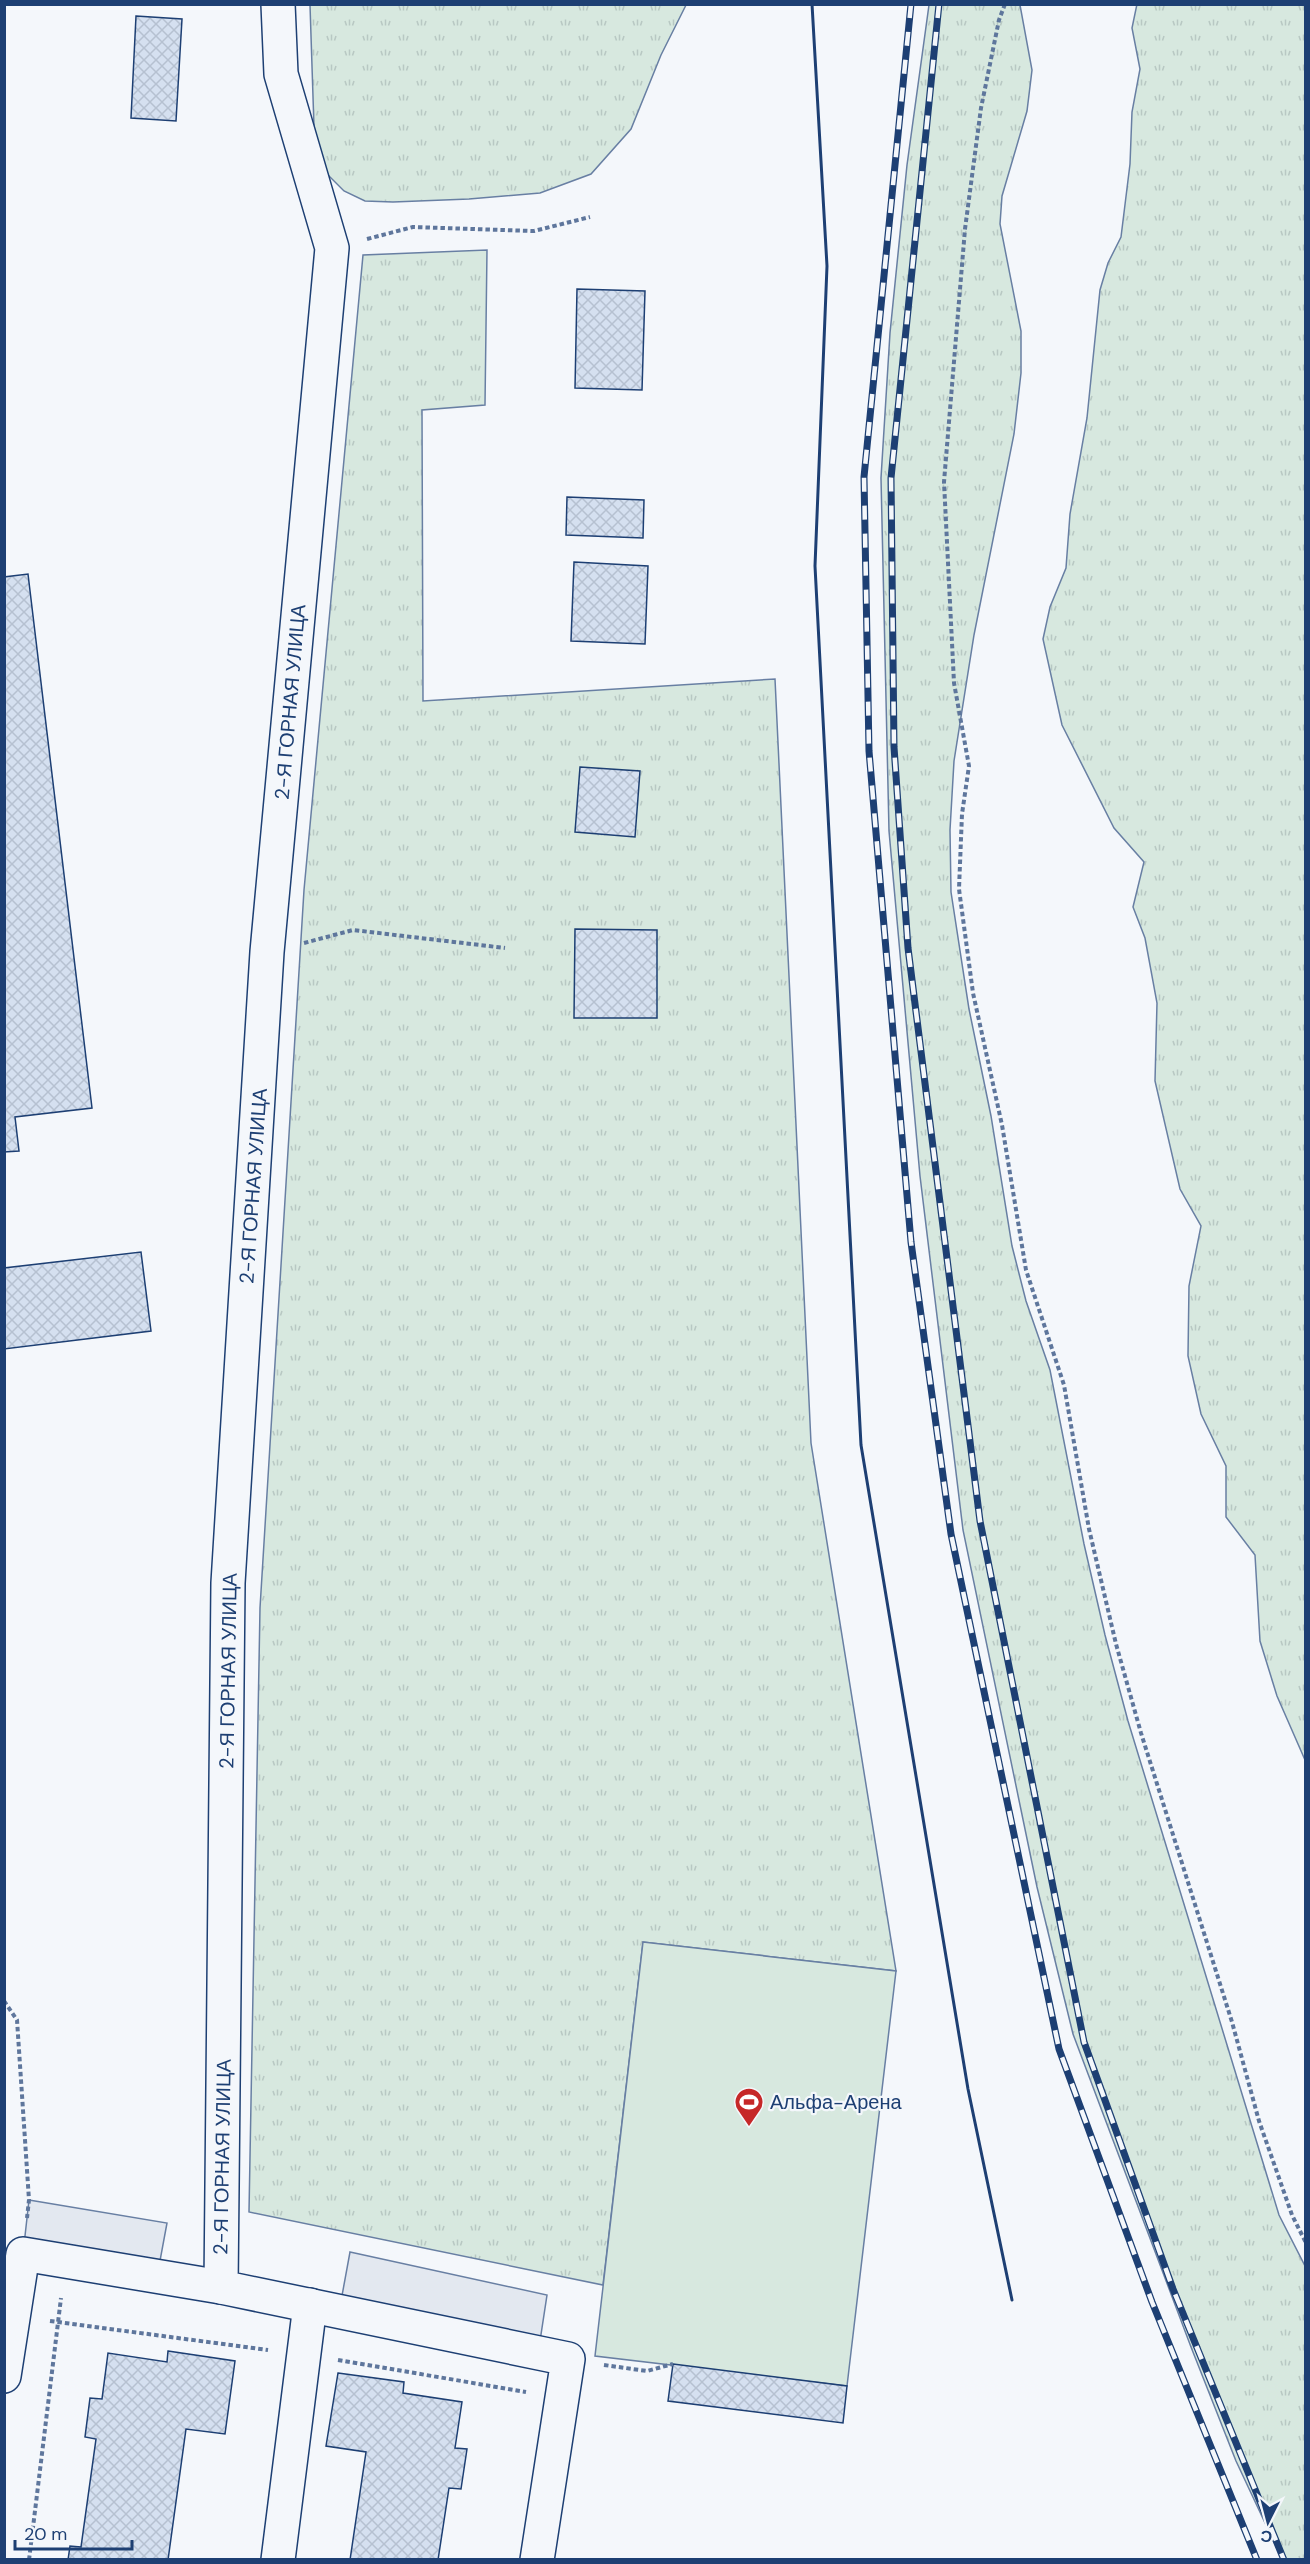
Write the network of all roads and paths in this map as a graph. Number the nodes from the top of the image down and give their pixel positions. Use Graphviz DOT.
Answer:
graph roads {
  1 [pos="278,4"];
  2 [pos="1005,4"];
  3 [pos="590,217"];
  4 [pos="332,248"];
  5 [pos="505,948"];
  6 [pos="267,952"];
  7 [pos="4,2001"];
  8 [pos="29,2200"];
  9 [pos="1305,2243"];
  10 [pos="221,2287"];
  11 [pos="61,2295"];
  12 [pos="310,2306"];
  13 [pos="58,2322"];
  14 [pos="304,2355"];
  15 [pos="568,2360"];
  16 [pos="673,2364"];
  17 [pos="4,2376"];
  18 [pos="562,2398"];
  19 [pos="29,2559"];
  20 [pos="278,2559"];
  21 [pos="537,2559"];
  1 -- 4 [label="street, 2-Я ГОРНАЯ УЛИЦА"];
  2 -- 9 [label="path"];
  3 -- 4 [label="path"];
  4 -- 6 [label="street, 2-Я ГОРНАЯ УЛИЦА"];
  5 -- 6 [label="path"];
  6 -- 10 [label="street, 2-Я ГОРНАЯ УЛИЦА"];
  7 -- 8 [label="path"];
  10 -- 12 [label="street"];
  10 -- 17 [label="street"];
  11 -- 13 [label="path"];
  12 -- 14 [label="street"];
  12 -- 15 [label="street"];
  13 -- 14 [label="path"];
  13 -- 19 [label="path"];
  14 -- 18 [label="path"];
  14 -- 20 [label="street"];
  15 -- 16 [label="path"];
  15 -- 18 [label="street"];
  18 -- 21 [label="street"];
}
